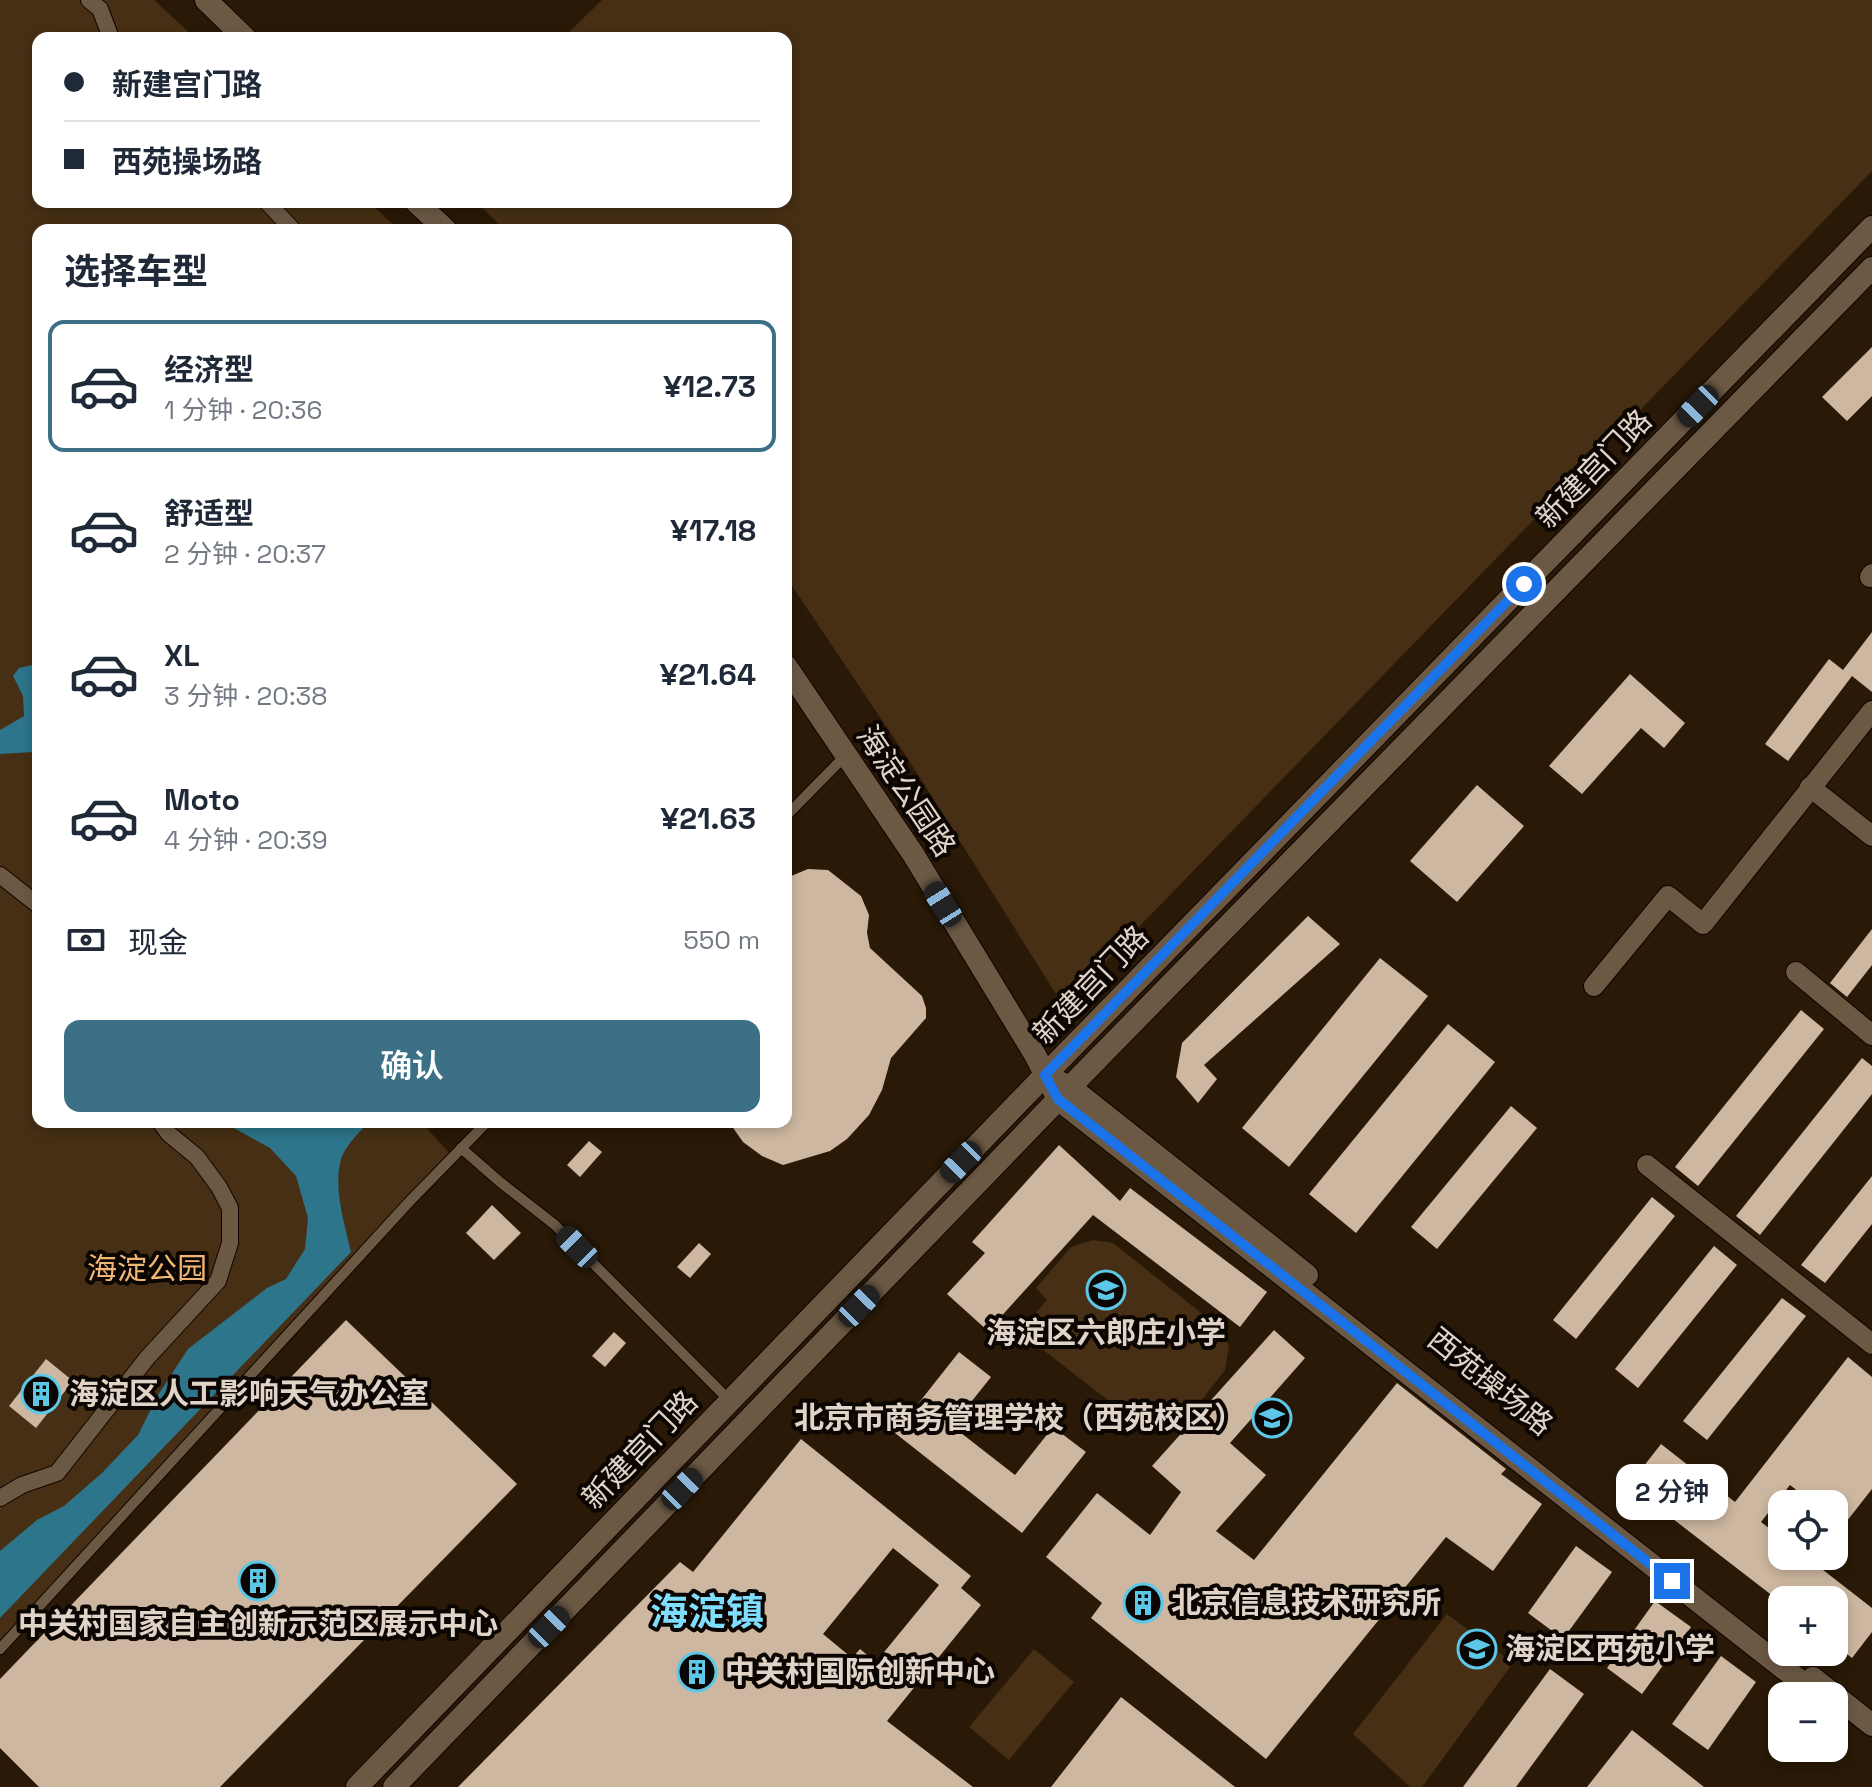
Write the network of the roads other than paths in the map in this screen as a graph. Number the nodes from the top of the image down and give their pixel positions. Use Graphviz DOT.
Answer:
graph roads {
  1 [pos="89,0"];
  2 [pos="206,0"];
  3 [pos="109,32"];
  4 [pos="239,32"];
  5 [pos="273,208"];
  6 [pos="422,208"];
  7 [pos="287,224"];
  8 [pos="440,224"];
  9 [pos="1872,227"];
  10 [pos="1872,268"];
  11 [pos="792,675"];
  12 [pos="1872,711"];
  13 [pos="846,755"];
  14 [pos="1810,787"];
  15 [pos="792,810"];
  16 [pos="1872,836"];
  17 [pos="0,875"];
  18 [pos="32,900"];
  19 [pos="1796,972"];
  20 [pos="1594,986"];
  21 [pos="1872,1035"];
  22 [pos="1045,1075"];
  23 [pos="1064,1093"];
  24 [pos="164,1128"];
  25 [pos="481,1128"];
  26 [pos="461,1148"];
  27 [pos="1647,1165"];
  28 [pos="1872,1344"];
  29 [pos="730,1401"];
  30 [pos="0,1498"];
  31 [pos="0,1649"];
  32 [pos="1801,1682"];
  33 [pos="1848,1719"];
  34 [pos="1872,1725"];
  35 [pos="1872,1737"];
  36 [pos="357,1787"];
  37 [pos="394,1787"];
  1 -- 3 [label="street"];
  2 -- 4 [label="street"];
  5 -- 7 [label="street"];
  6 -- 8 [label="street"];
  9 -- 22 [label="street, 新建宫门路"];
  10 -- 23 [label="street, 新建宫门路"];
  11 -- 13 [label="street, 海淀公园路"];
  12 -- 14 [label="street"];
  13 -- 15 [label="lane"];
  13 -- 22 [label="street, 海淀公园路"];
  14 -- 16 [label="street"];
  14 -- 20 [label="street"];
  17 -- 18 [label="street"];
  19 -- 21 [label="street"];
  22 -- 23 [label="street, 海淀公园路"];
  22 -- 29 [label="street, 新建宫门路"];
  23 -- 32 [label="street, 西苑操场路"];
  23 -- 34 [label="street, 西苑操场路"];
  23 -- 37 [label="street, 新建宫门路"];
  24 -- 30 [label="street"];
  25 -- 26 [label="lane"];
  26 -- 29 [label="lane"];
  26 -- 31 [label="lane"];
  27 -- 28 [label="street"];
  29 -- 36 [label="street, 新建宫门路"];
  33 -- 35 [label="street"];
}
